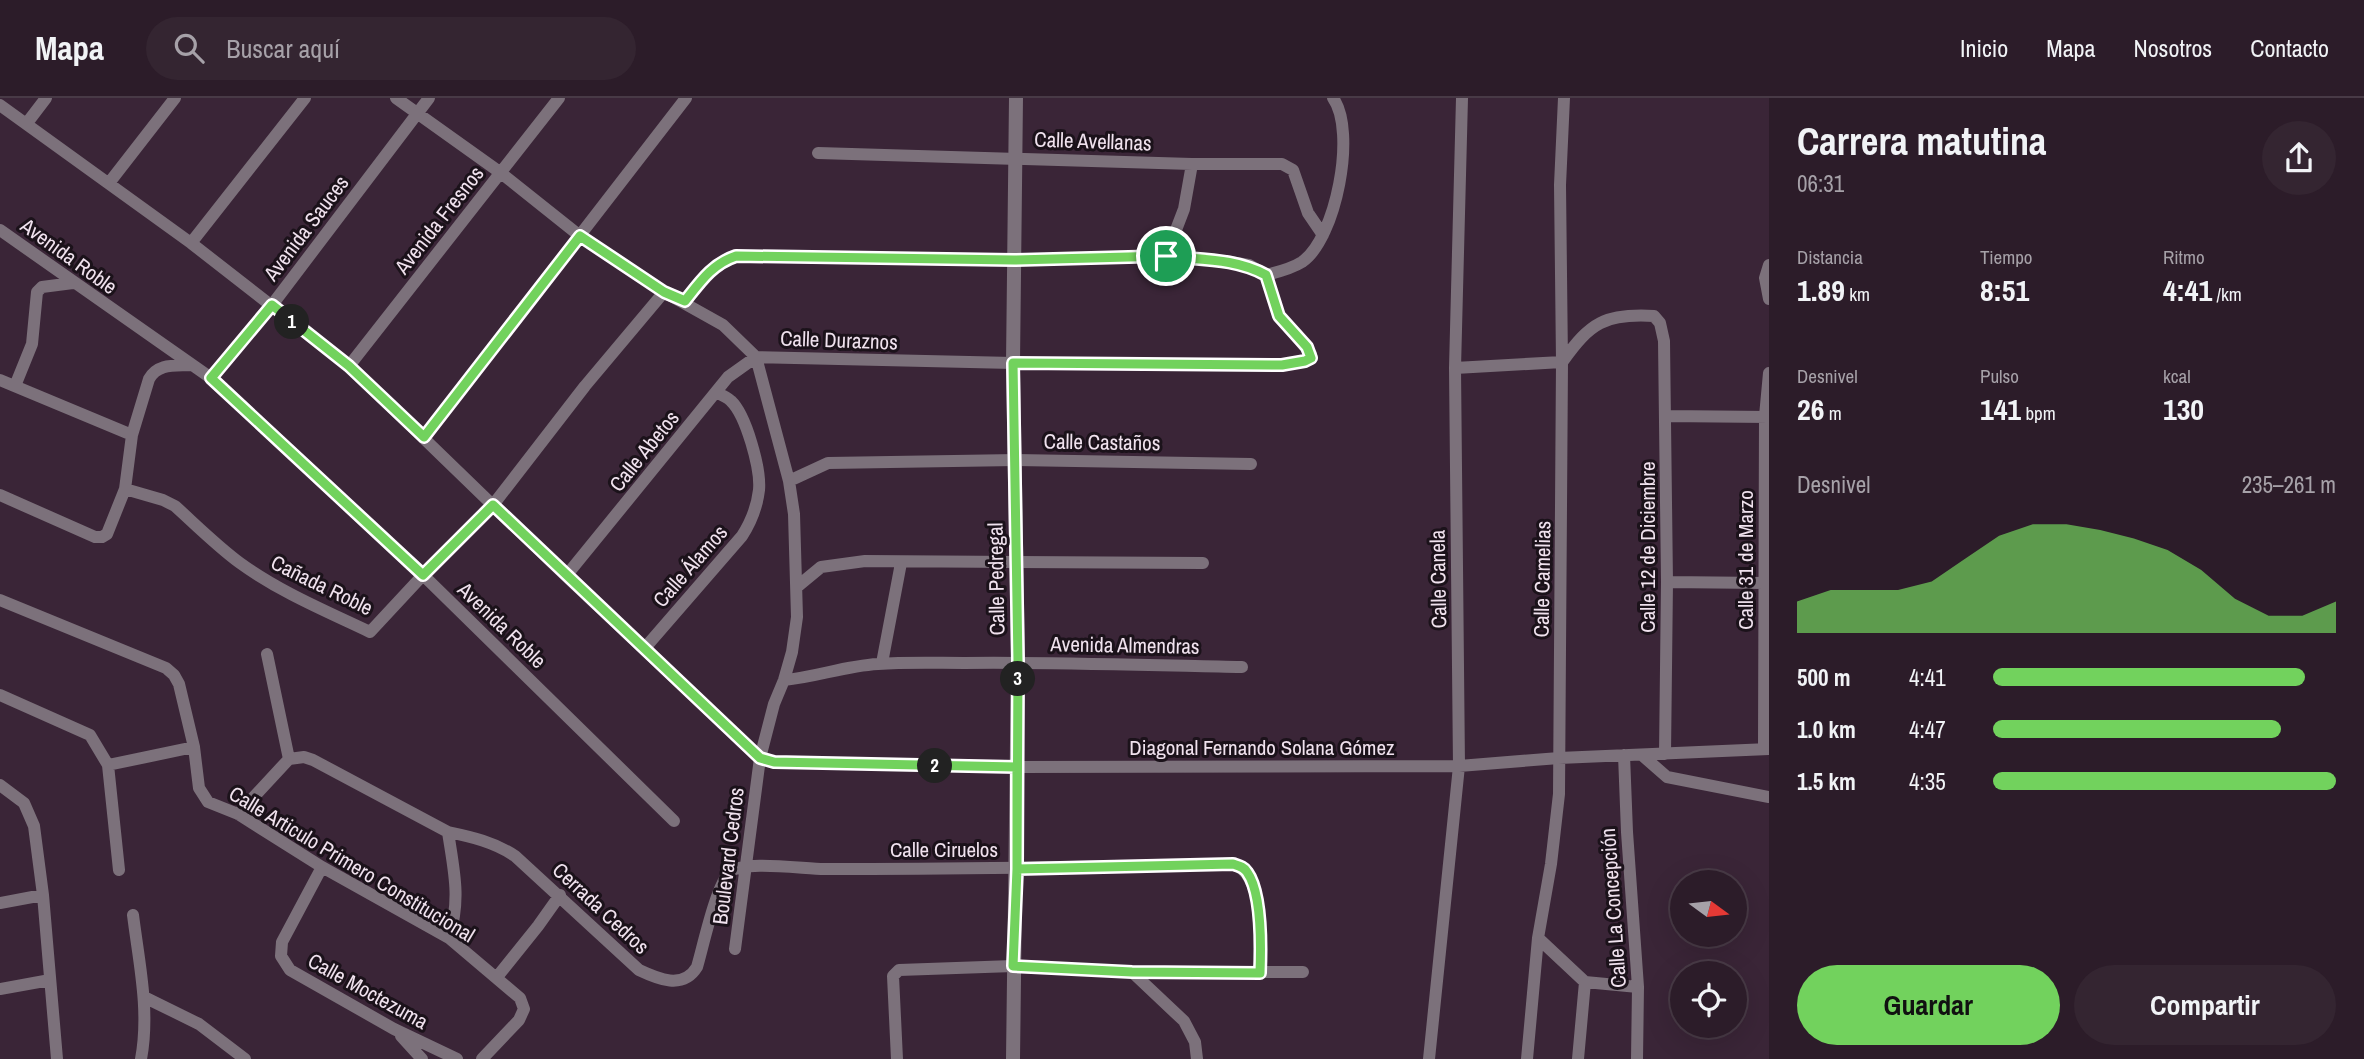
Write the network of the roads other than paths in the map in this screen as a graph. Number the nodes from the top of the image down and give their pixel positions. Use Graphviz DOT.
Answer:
graph roads {
  1 [pos="46,98"];
  2 [pos="175,98"];
  3 [pos="304,98"];
  4 [pos="396,98"];
  5 [pos="429,98"];
  6 [pos="559,98"];
  7 [pos="686,98"];
  8 [pos="1016,98"];
  9 [pos="1333,98"];
  10 [pos="1462,98"];
  11 [pos="1564,98"];
  12 [pos="0,104"];
  13 [pos="417,113"];
  14 [pos="27,123"];
  15 [pos="818,153"];
  16 [pos="1016,158"];
  17 [pos="1192,164"];
  18 [pos="501,173"];
  19 [pos="109,183"];
  20 [pos="0,230"];
  21 [pos="1323,235"];
  22 [pos="580,236"];
  23 [pos="191,243"];
  24 [pos="1166,256"];
  25 [pos="1014,260"];
  26 [pos="1769,265"];
  27 [pos="1266,275"];
  28 [pos="73,283"];
  29 [pos="664,292"];
  30 [pos="1769,299"];
  31 [pos="685,301"];
  32 [pos="272,305"];
  33 [pos="756,357"];
  34 [pos="1562,362"];
  35 [pos="1013,363"];
  36 [pos="191,365"];
  37 [pos="349,366"];
  38 [pos="1455,368"];
  39 [pos="1769,373"];
  40 [pos="211,378"];
  41 [pos="0,380"];
  42 [pos="15,386"];
  43 [pos="717,393"];
  44 [pos="1665,415"];
  45 [pos="1767,416"];
  46 [pos="132,435"];
  47 [pos="424,437"];
  48 [pos="1016,460"];
  49 [pos="1251,464"];
  50 [pos="789,481"];
  51 [pos="125,489"];
  52 [pos="0,495"];
  53 [pos="493,505"];
  54 [pos="1017,561"];
  55 [pos="901,563"];
  56 [pos="1203,564"];
  57 [pos="423,575"];
  58 [pos="566,576"];
  59 [pos="1667,582"];
  60 [pos="1764,583"];
  61 [pos="797,586"];
  62 [pos="0,600"];
  63 [pos="644,649"];
  64 [pos="267,654"];
  65 [pos="1018,662"];
  66 [pos="882,663"];
  67 [pos="1242,667"];
  68 [pos="784,680"];
  69 [pos="0,695"];
  70 [pos="194,747"];
  71 [pos="1766,748"];
  72 [pos="1665,754"];
  73 [pos="1624,755"];
  74 [pos="1643,756"];
  75 [pos="760,758"];
  76 [pos="1559,758"];
  77 [pos="289,759"];
  78 [pos="107,765"];
  79 [pos="1459,766"];
  80 [pos="1017,767"];
  81 [pos="0,785"];
  82 [pos="1769,797"];
  83 [pos="238,814"];
  84 [pos="674,821"];
  85 [pos="448,832"];
  86 [pos="745,865"];
  87 [pos="322,867"];
  88 [pos="1017,869"];
  89 [pos="119,870"];
  90 [pos="43,895"];
  91 [pos="559,895"];
  92 [pos="0,903"];
  93 [pos="132,915"];
  94 [pos="449,938"];
  95 [pos="1538,938"];
  96 [pos="736,949"];
  97 [pos="1013,966"];
  98 [pos="1132,972"];
  99 [pos="1303,972"];
  100 [pos="1260,973"];
  101 [pos="497,977"];
  102 [pos="50,980"];
  103 [pos="1585,982"];
  104 [pos="1638,987"];
  105 [pos="0,989"];
  106 [pos="144,997"];
  107 [pos="394,1029"];
  108 [pos="57,1059"];
  109 [pos="141,1059"];
  110 [pos="245,1059"];
  111 [pos="422,1059"];
  112 [pos="457,1059"];
  113 [pos="482,1059"];
  114 [pos="897,1059"];
  115 [pos="1013,1059"];
  116 [pos="1197,1059"];
  117 [pos="1429,1059"];
  118 [pos="1527,1059"];
  119 [pos="1578,1059"];
  120 [pos="1637,1059"];
  1 -- 14 [label="street"];
  2 -- 19 [label="street"];
  3 -- 23 [label="street"];
  4 -- 13 [label="street, Calle Duraznos"];
  5 -- 13 [label="street, Avenida Sauces"];
  6 -- 18 [label="street, Avenida Fresnos"];
  7 -- 22 [label="street"];
  8 -- 16 [label="street, Calle Pedregal"];
  9 -- 21 [label="street"];
  10 -- 38 [label="street, Calle Canela"];
  11 -- 34 [label="street, Calle Camelias"];
  12 -- 14 [label="street"];
  13 -- 18 [label="street, Calle Duraznos"];
  13 -- 32 [label="street, Avenida Sauces"];
  14 -- 19 [label="street"];
  15 -- 16 [label="street, Calle Avellanas"];
  16 -- 17 [label="street, Calle Avellanas"];
  16 -- 25 [label="street, Calle Pedregal"];
  17 -- 21 [label="street, Calle Avellanas"];
  17 -- 24 [label="street"];
  18 -- 22 [label="street, Calle Duraznos"];
  18 -- 37 [label="street, Avenida Fresnos"];
  19 -- 23 [label="street"];
  20 -- 28 [label="street, Avenida Roble"];
  21 -- 27 [label="street"];
  22 -- 29 [label="street, Calle Duraznos"];
  22 -- 47 [label="street"];
  23 -- 32 [label="street"];
  24 -- 25 [label="street"];
  24 -- 27 [label="street"];
  25 -- 31 [label="street"];
  25 -- 35 [label="street, Calle Pedregal"];
  26 -- 30 [label="street"];
  27 -- 35 [label="street, Calle Duraznos"];
  28 -- 36 [label="street, Avenida Roble"];
  28 -- 42 [label="street"];
  29 -- 31 [label="street, Calle Duraznos"];
  29 -- 53 [label="street, Cañada Roble"];
  31 -- 33 [label="street, Calle Duraznos"];
  32 -- 37 [label="street"];
  32 -- 40 [label="street, Avenida Sauces"];
  33 -- 35 [label="street, Calle Duraznos"];
  33 -- 43 [label="street, Calle Abetos"];
  33 -- 50 [label="street, Boulevard Cedros"];
  34 -- 38 [label="street"];
  34 -- 44 [label="street, Calle 12 de Diciembre"];
  34 -- 76 [label="street, Calle Camelias"];
  35 -- 48 [label="street, Calle Pedregal"];
  36 -- 40 [label="street, Avenida Roble"];
  36 -- 46 [label="street"];
  37 -- 47 [label="street"];
  38 -- 79 [label="street, Calle Canela"];
  39 -- 45 [label="street, Calle 31 de Marzo"];
  40 -- 57 [label="street, Avenida Roble"];
  41 -- 42 [label="street"];
  42 -- 46 [label="street"];
  43 -- 58 [label="street, Calle Abetos"];
  43 -- 63 [label="street, Calle Álamos"];
  44 -- 45 [label="street"];
  44 -- 59 [label="street, Calle 12 de Diciembre"];
  45 -- 60 [label="street, Calle 31 de Marzo"];
  46 -- 51 [label="street"];
  47 -- 53 [label="street"];
  48 -- 49 [label="street, Calle Castaños"];
  48 -- 50 [label="street, Calle Castaños"];
  48 -- 54 [label="street, Calle Pedregal"];
  50 -- 61 [label="street, Boulevard Cedros"];
  51 -- 52 [label="street"];
  51 -- 57 [label="street, Cañada Roble"];
  53 -- 57 [label="street, Cañada Roble"];
  53 -- 58 [label="street"];
  54 -- 55 [label="street"];
  54 -- 56 [label="street"];
  54 -- 65 [label="street, Calle Pedregal"];
  55 -- 61 [label="street"];
  55 -- 66 [label="street"];
  57 -- 84 [label="street, Avenida Roble"];
  58 -- 63 [label="street"];
  59 -- 60 [label="street"];
  59 -- 72 [label="street, Calle 12 de Diciembre"];
  60 -- 71 [label="street, Calle 31 de Marzo"];
  61 -- 68 [label="street, Boulevard Cedros"];
  62 -- 70 [label="street, Calle Articulo Primero Constitucional"];
  63 -- 75 [label="street"];
  64 -- 77 [label="street"];
  65 -- 66 [label="street, Avenida Almendras"];
  65 -- 67 [label="street, Avenida Almendras"];
  65 -- 80 [label="street, Calle Pedregal"];
  66 -- 68 [label="street, Avenida Almendras"];
  68 -- 75 [label="street, Boulevard Cedros"];
  69 -- 78 [label="street"];
  70 -- 78 [label="street"];
  70 -- 83 [label="street, Calle Articulo Primero Constitucional"];
  71 -- 72 [label="street, Diagonal Fernando Solana Gómez"];
  72 -- 74 [label="street, Diagonal Fernando Solana Gómez"];
  73 -- 74 [label="street, Diagonal Fernando Solana Gómez"];
  73 -- 76 [label="street, Diagonal Fernando Solana Gómez"];
  73 -- 104 [label="street, Calle La Concepción"];
  74 -- 82 [label="street"];
  75 -- 80 [label="street, Diagonal Fernando Solana Gómez"];
  75 -- 86 [label="street, Boulevard Cedros"];
  76 -- 79 [label="street, Diagonal Fernando Solana Gómez"];
  76 -- 95 [label="street, Calle Camelias"];
  77 -- 83 [label="street"];
  77 -- 85 [label="street, Cerrada Cedros"];
  78 -- 89 [label="street"];
  79 -- 80 [label="street, Diagonal Fernando Solana Gómez"];
  79 -- 117 [label="street, Calle Canela"];
  80 -- 88 [label="street, Calle Pedregal"];
  81 -- 90 [label="street"];
  83 -- 87 [label="street, Calle Articulo Primero Constitucional"];
  85 -- 91 [label="street, Cerrada Cedros"];
  85 -- 94 [label="street"];
  86 -- 88 [label="street, Calle Ciruelos"];
  86 -- 91 [label="street, Cerrada Cedros"];
  86 -- 96 [label="street, Boulevard Cedros"];
  87 -- 94 [label="street, Calle Articulo Primero Constitucional"];
  87 -- 107 [label="street, Calle Moctezuma"];
  88 -- 97 [label="street, Calle Pedregal"];
  88 -- 100 [label="street, Calle Ciruelos"];
  90 -- 92 [label="street"];
  90 -- 102 [label="street"];
  91 -- 101 [label="street"];
  93 -- 106 [label="street"];
  94 -- 101 [label="street, Calle Articulo Primero Constitucional"];
  95 -- 103 [label="street"];
  95 -- 118 [label="street, Calle Camelias"];
  97 -- 98 [label="street"];
  97 -- 114 [label="street"];
  97 -- 115 [label="street, Calle Pedregal"];
  98 -- 100 [label="street"];
  98 -- 116 [label="street"];
  99 -- 100 [label="street"];
  101 -- 113 [label="street, Calle Articulo Primero Constitucional"];
  102 -- 105 [label="street"];
  102 -- 108 [label="street"];
  103 -- 104 [label="street"];
  103 -- 119 [label="street"];
  104 -- 120 [label="street, Calle La Concepción"];
  106 -- 109 [label="street"];
  106 -- 110 [label="street"];
  107 -- 111 [label="street"];
  107 -- 112 [label="street, Calle Moctezuma"];
}
